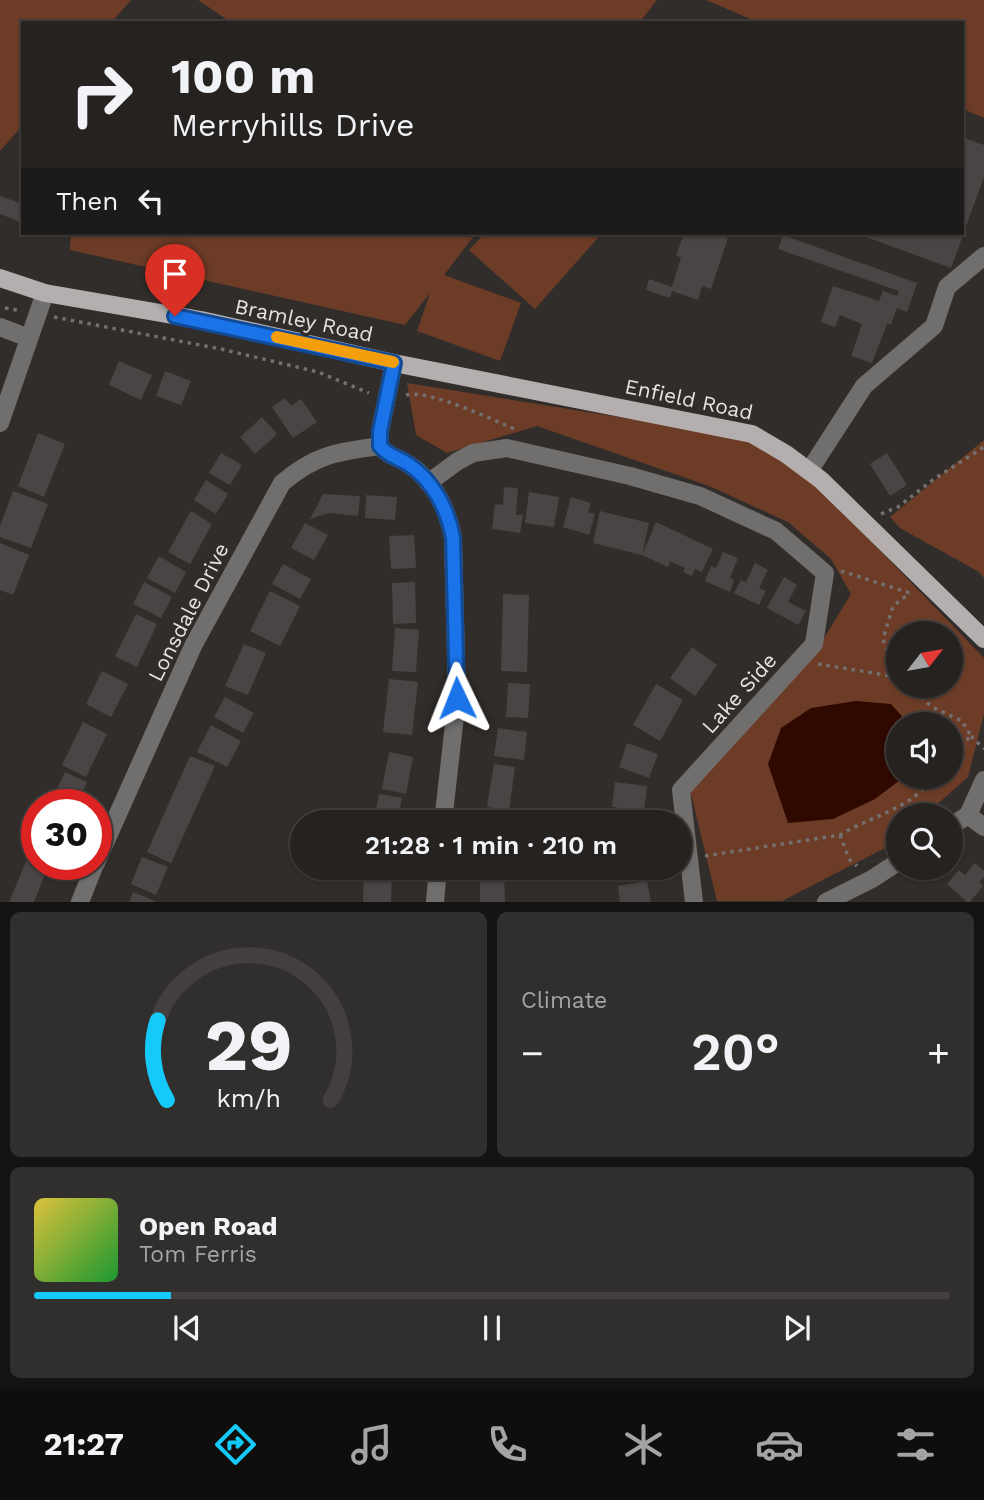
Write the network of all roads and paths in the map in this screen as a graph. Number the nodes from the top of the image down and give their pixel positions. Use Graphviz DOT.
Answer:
graph roads {
  1 [pos="984,256"];
  2 [pos="0,278"];
  3 [pos="45,293"];
  4 [pos="0,307"];
  5 [pos="39,315"];
  6 [pos="0,327"];
  7 [pos="29,338"];
  8 [pos="394,363"];
  9 [pos="386,399"];
  10 [pos="0,423"];
  11 [pos="517,430"];
  12 [pos="380,446"];
  13 [pos="984,447"];
  14 [pos="809,471"];
  15 [pos="428,483"];
  16 [pos="864,522"];
  17 [pos="836,570"];
  18 [pos="910,593"];
  19 [pos="919,601"];
  20 [pos="888,621"];
  21 [pos="886,629"];
  22 [pos="984,639"];
  23 [pos="886,647"];
  24 [pos="799,660"];
  25 [pos="886,675"];
  26 [pos="922,698"];
  27 [pos="971,736"];
  28 [pos="963,743"];
  29 [pos="984,749"];
  30 [pos="984,780"];
  31 [pos="922,789"];
  32 [pos="444,810"];
  33 [pos="684,810"];
  34 [pos="968,815"];
  35 [pos="963,818"];
  36 [pos="984,827"];
  37 [pos="112,828"];
  38 [pos="840,835"];
  39 [pos="692,859"];
  40 [pos="849,859"];
  41 [pos="886,870"];
  42 [pos="89,880"];
  43 [pos="437,880"];
  44 [pos="692,880"];
  45 [pos="80,901"];
  46 [pos="435,901"];
  47 [pos="694,901"];
  48 [pos="826,901"];
  1 -- 14 [label="street"];
  2 -- 3 [label="main road, Bramley Road"];
  3 -- 5 [label="street"];
  3 -- 8 [label="main road, Bramley Road"];
  4 -- 5 [label="path"];
  5 -- 7 [label="street"];
  5 -- 9 [label="path"];
  6 -- 7 [label="street"];
  7 -- 10 [label="street"];
  8 -- 9 [label="street"];
  8 -- 14 [label="main road, Enfield Road"];
  9 -- 11 [label="path"];
  9 -- 12 [label="street"];
  12 -- 15 [label="street"];
  12 -- 37 [label="street, Lonsdale Drive"];
  13 -- 16 [label="path"];
  14 -- 16 [label="main road, Enfield Road"];
  15 -- 24 [label="street, Lake Side"];
  15 -- 32 [label="street"];
  16 -- 22 [label="main road, Enfield Road"];
  17 -- 18 [label="path"];
  18 -- 19 [label="path"];
  18 -- 20 [label="path"];
  21 -- 23 [label="path"];
  24 -- 25 [label="path"];
  24 -- 33 [label="street, Lake Side"];
  26 -- 27 [label="path"];
  27 -- 28 [label="path"];
  27 -- 29 [label="path"];
  30 -- 34 [label="street"];
  31 -- 38 [label="path"];
  34 -- 35 [label="street"];
  34 -- 36 [label="street"];
  38 -- 39 [label="path"];
  38 -- 40 [label="path"];
  41 -- 48 [label="street"];
  42 -- 45 [label="street, Lonsdale Drive"];
  43 -- 46 [label="street"];
  44 -- 47 [label="street, Lake Side"];
}
